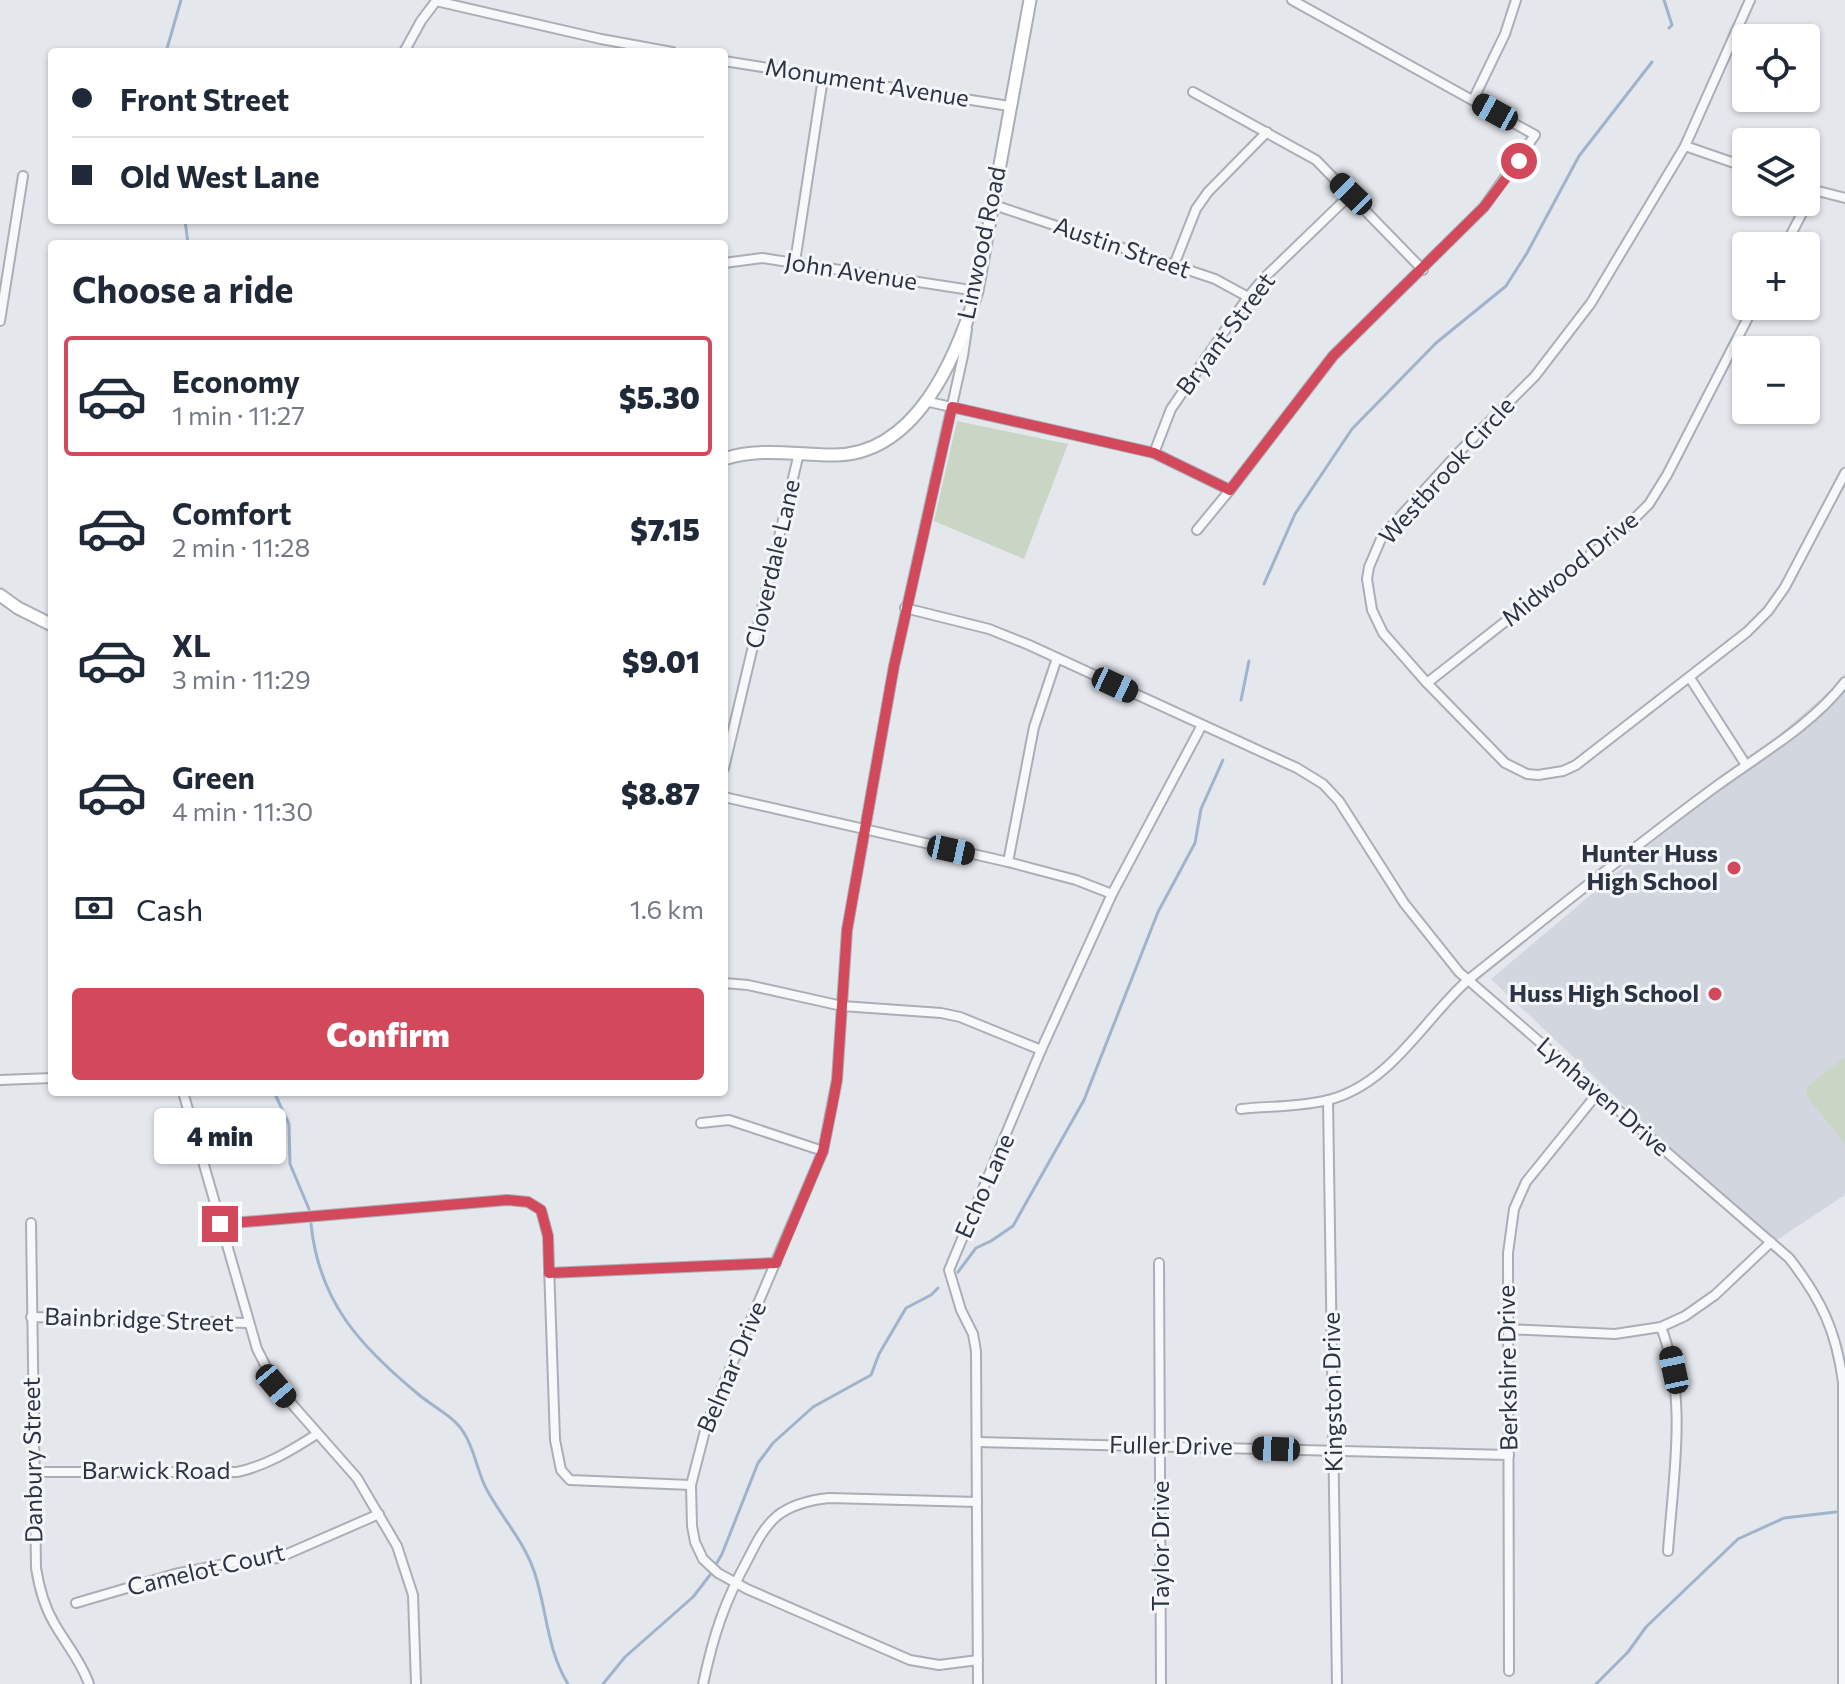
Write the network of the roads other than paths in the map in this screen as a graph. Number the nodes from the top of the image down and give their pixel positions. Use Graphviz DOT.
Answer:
graph roads {
  1 [pos="1030,0"];
  2 [pos="1292,0"];
  3 [pos="1516,0"];
  4 [pos="1750,0"];
  5 [pos="406,48"];
  6 [pos="650,48"];
  7 [pos="728,62"];
  8 [pos="823,78"];
  9 [pos="1193,92"];
  10 [pos="1473,100"];
  11 [pos="1009,106"];
  12 [pos="1267,132"];
  13 [pos="1685,146"];
  14 [pos="1732,162"];
  15 [pos="23,176"];
  16 [pos="1820,192"];
  17 [pos="1351,194"];
  18 [pos="1845,198"];
  19 [pos="994,205"];
  20 [pos="728,262"];
  21 [pos="795,262"];
  22 [pos="1174,265"];
  23 [pos="1423,270"];
  24 [pos="977,291"];
  25 [pos="1248,297"];
  26 [pos="968,320"];
  27 [pos="1747,320"];
  28 [pos="0,321"];
  29 [pos="925,401"];
  30 [pos="952,407"];
  31 [pos="799,453"];
  32 [pos="1154,453"];
  33 [pos="728,458"];
  34 [pos="1845,473"];
  35 [pos="1230,490"];
  36 [pos="1197,530"];
  37 [pos="0,595"];
  38 [pos="905,608"];
  39 [pos="48,623"];
  40 [pos="1057,658"];
  41 [pos="1690,678"];
  42 [pos="1845,682"];
  43 [pos="1427,683"];
  44 [pos="1202,725"];
  45 [pos="728,751"];
  46 [pos="1746,765"];
  47 [pos="728,798"];
  48 [pos="866,831"];
  49 [pos="1008,862"];
  50 [pos="1112,894"];
  51 [pos="1468,980"];
  52 [pos="728,983"];
  53 [pos="842,1006"];
  54 [pos="1041,1050"];
  55 [pos="48,1078"];
  56 [pos="0,1080"];
  57 [pos="1597,1094"];
  58 [pos="184,1096"];
  59 [pos="1328,1100"];
  60 [pos="1241,1109"];
  61 [pos="701,1123"];
  62 [pos="823,1151"];
  63 [pos="31,1223"];
  64 [pos="220,1224"];
  65 [pos="1771,1242"];
  66 [pos="776,1263"];
  67 [pos="1159,1263"];
  68 [pos="549,1273"];
  69 [pos="31,1317"];
  70 [pos="247,1323"];
  71 [pos="1661,1327"];
  72 [pos="1507,1329"];
  73 [pos="1845,1407"];
  74 [pos="317,1434"];
  75 [pos="977,1442"];
  76 [pos="1161,1445"];
  77 [pos="1334,1450"];
  78 [pos="1509,1455"];
  79 [pos="33,1472"];
  80 [pos="691,1485"];
  81 [pos="977,1502"];
  82 [pos="379,1514"];
  83 [pos="1668,1551"];
  84 [pos="733,1583"];
  85 [pos="76,1603"];
  86 [pos="978,1660"];
  87 [pos="1509,1671"];
  88 [pos="89,1684"];
  89 [pos="416,1684"];
  90 [pos="703,1684"];
  91 [pos="978,1684"];
  92 [pos="1161,1684"];
  93 [pos="1337,1684"];
  94 [pos="1843,1684"];
  1 -- 11 [label="main road, Linwood Road"];
  2 -- 10 [label="street"];
  3 -- 10 [label="street"];
  4 -- 13 [label="street, Westbrook Circle"];
  5 -- 6 [label="street"];
  7 -- 8 [label="street, Monument Avenue"];
  8 -- 11 [label="street, Monument Avenue"];
  8 -- 21 [label="street"];
  9 -- 12 [label="street"];
  10 -- 23 [label="street"];
  11 -- 19 [label="main road, Linwood Road"];
  12 -- 17 [label="street"];
  12 -- 22 [label="street"];
  13 -- 14 [label="street"];
  13 -- 43 [label="street, Westbrook Circle"];
  15 -- 28 [label="street"];
  16 -- 18 [label="street"];
  17 -- 23 [label="street"];
  17 -- 25 [label="street, Bryant Street"];
  19 -- 22 [label="street, Austin Street"];
  19 -- 24 [label="main road, Linwood Road"];
  20 -- 21 [label="street, John Avenue"];
  21 -- 24 [label="street, John Avenue"];
  22 -- 25 [label="street, Austin Street"];
  23 -- 35 [label="street"];
  24 -- 26 [label="main road, Linwood Road"];
  25 -- 32 [label="street, Bryant Street"];
  26 -- 29 [label="main road, Linwood Road"];
  26 -- 30 [label="street, Belmar Drive"];
  27 -- 43 [label="street, Midwood Drive"];
  29 -- 30 [label="street"];
  29 -- 31 [label="main road, Linwood Road"];
  30 -- 32 [label="street"];
  30 -- 38 [label="street, Belmar Drive"];
  31 -- 33 [label="main road, Linwood Road"];
  31 -- 45 [label="street, Cloverdale Lane"];
  32 -- 35 [label="street"];
  34 -- 41 [label="street, Westbrook Circle"];
  35 -- 36 [label="street"];
  37 -- 39 [label="main road"];
  38 -- 40 [label="street, Lynhaven Drive"];
  38 -- 48 [label="street, Belmar Drive"];
  40 -- 44 [label="street, Lynhaven Drive"];
  40 -- 49 [label="street"];
  41 -- 43 [label="street, Westbrook Circle"];
  41 -- 46 [label="street"];
  42 -- 46 [label="street"];
  44 -- 50 [label="street, Echo Lane"];
  44 -- 51 [label="street, Lynhaven Drive"];
  46 -- 51 [label="street"];
  47 -- 48 [label="street"];
  48 -- 49 [label="street"];
  48 -- 53 [label="street, Belmar Drive"];
  49 -- 50 [label="street"];
  50 -- 54 [label="street, Echo Lane"];
  51 -- 57 [label="street, Lynhaven Drive"];
  51 -- 59 [label="street"];
  52 -- 53 [label="street"];
  53 -- 54 [label="street"];
  53 -- 62 [label="street, Belmar Drive"];
  54 -- 75 [label="street, Echo Lane"];
  55 -- 56 [label="street"];
  57 -- 65 [label="street, Lynhaven Drive"];
  57 -- 72 [label="street, Berkshire Drive"];
  58 -- 64 [label="street"];
  59 -- 60 [label="street"];
  59 -- 77 [label="street, Kingston Drive"];
  61 -- 62 [label="street"];
  62 -- 66 [label="street, Belmar Drive"];
  63 -- 69 [label="street, Danbury Street"];
  64 -- 68 [label="street"];
  64 -- 70 [label="street"];
  65 -- 71 [label="street"];
  65 -- 73 [label="street, Lynhaven Drive"];
  66 -- 68 [label="street"];
  66 -- 80 [label="street, Belmar Drive"];
  67 -- 76 [label="street, Taylor Drive"];
  68 -- 80 [label="street"];
  69 -- 70 [label="street, Bainbridge Street"];
  69 -- 79 [label="street, Danbury Street"];
  70 -- 74 [label="street"];
  71 -- 72 [label="street"];
  71 -- 83 [label="street"];
  72 -- 78 [label="street, Berkshire Drive"];
  73 -- 94 [label="street, Lynhaven Drive"];
  74 -- 79 [label="street, Barwick Road"];
  74 -- 82 [label="street"];
  75 -- 76 [label="street, Fuller Drive"];
  75 -- 81 [label="street, Echo Lane"];
  76 -- 77 [label="street, Fuller Drive"];
  76 -- 92 [label="street, Taylor Drive"];
  77 -- 78 [label="street, Fuller Drive"];
  77 -- 93 [label="street, Kingston Drive"];
  78 -- 87 [label="street, Berkshire Drive"];
  79 -- 88 [label="street, Danbury Street"];
  80 -- 84 [label="street, Belmar Drive"];
  81 -- 84 [label="street"];
  81 -- 86 [label="street, Echo Lane"];
  82 -- 85 [label="street, Camelot Court"];
  82 -- 89 [label="street"];
  84 -- 86 [label="street, Belmar Drive"];
  84 -- 90 [label="street"];
  86 -- 91 [label="street, Echo Lane"];
}
